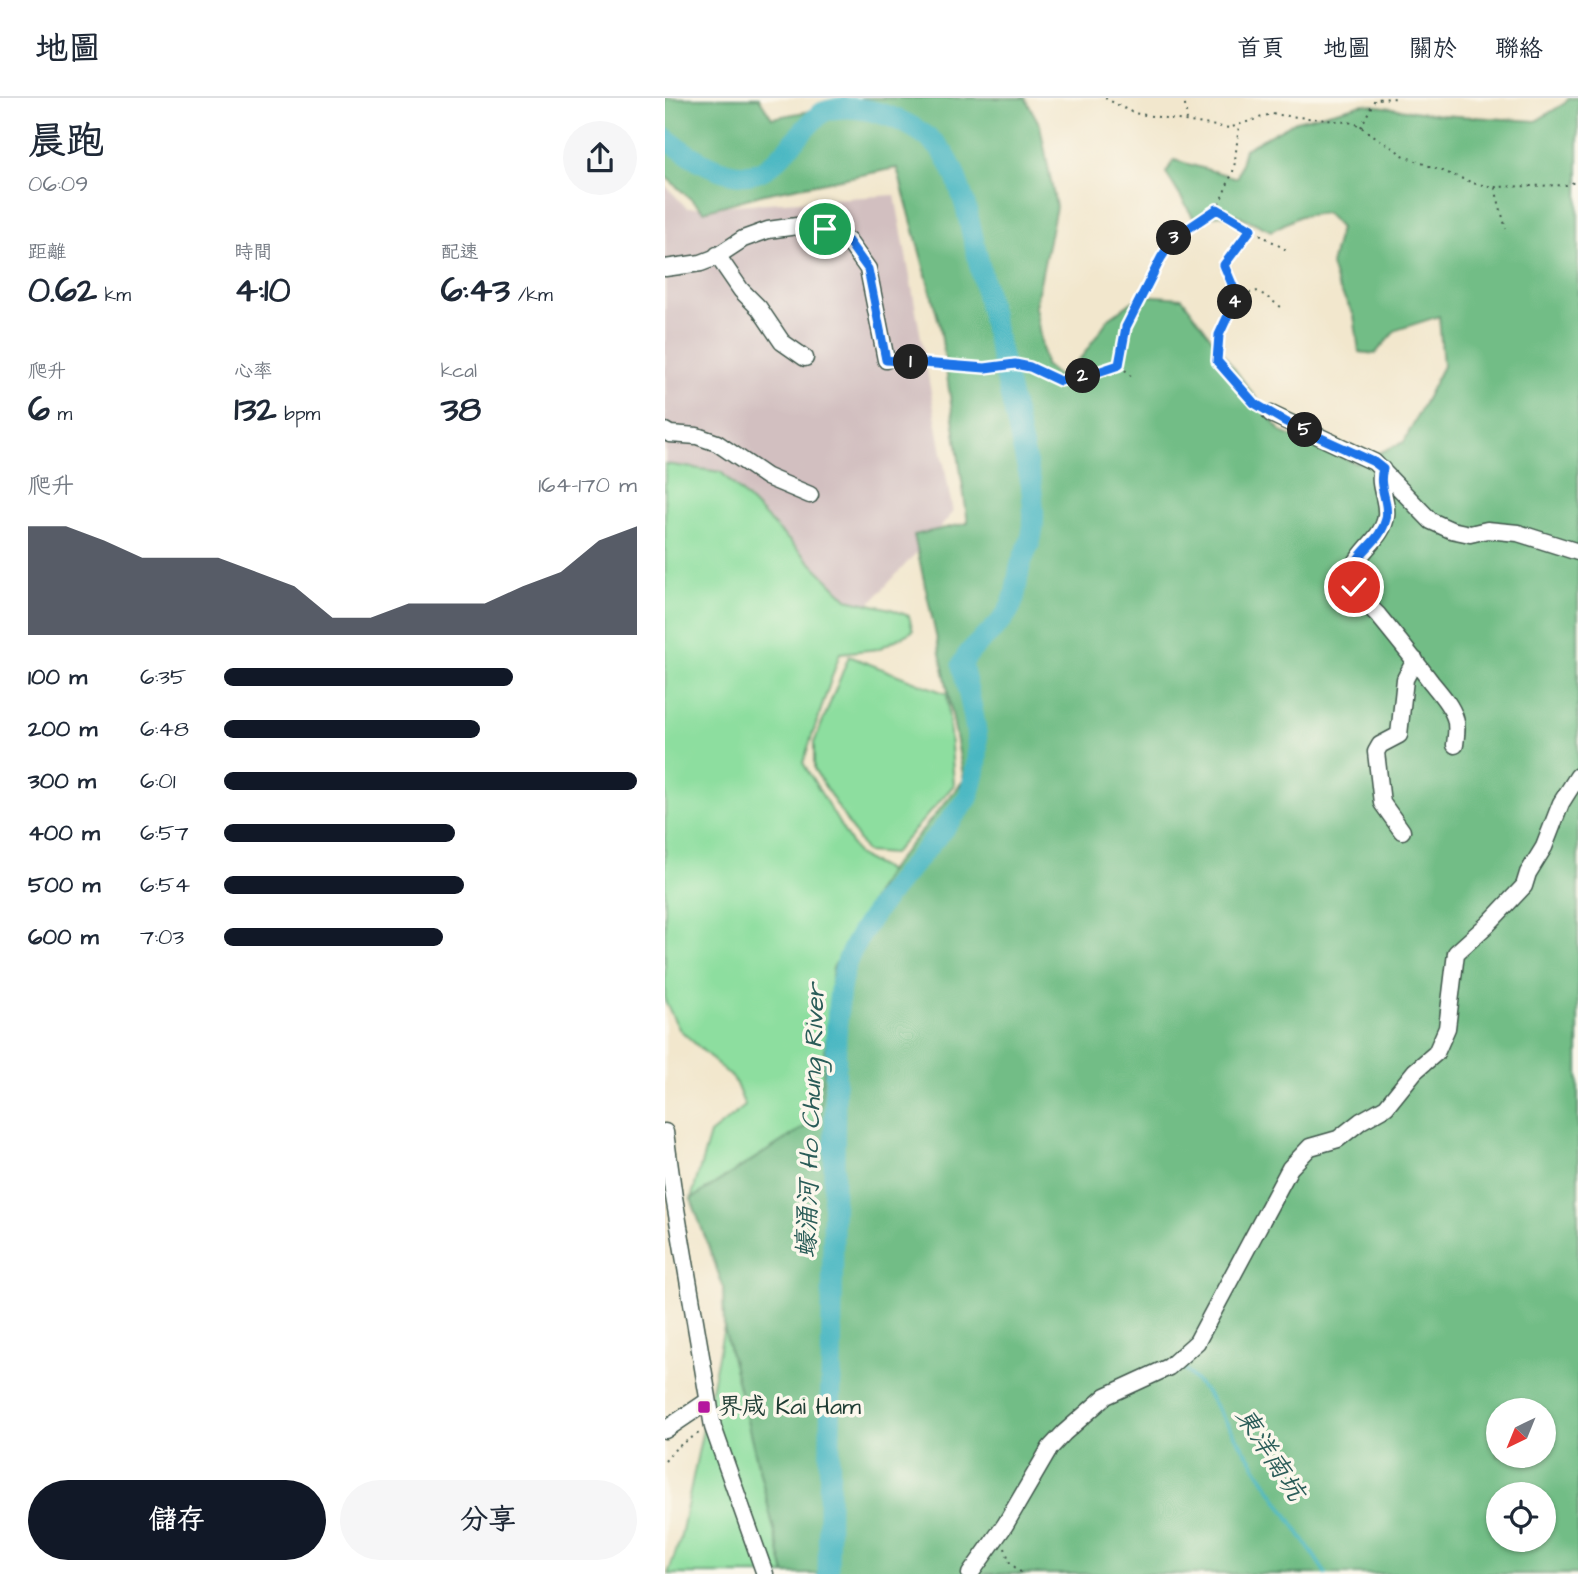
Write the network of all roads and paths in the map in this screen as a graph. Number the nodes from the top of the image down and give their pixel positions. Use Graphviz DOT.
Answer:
graph roads {
  1 [pos="1105,98"];
  2 [pos="1184,98"];
  3 [pos="1398,98"];
  4 [pos="1187,121"];
  5 [pos="1239,124"];
  6 [pos="1361,127"];
  7 [pos="1578,181"];
  8 [pos="1495,187"];
  9 [pos="1217,209"];
  10 [pos="1251,229"];
  11 [pos="1506,229"];
  12 [pos="1288,251"];
  13 [pos="717,256"];
  14 [pos="665,268"];
  15 [pos="1237,296"];
  16 [pos="1281,307"];
  17 [pos="805,358"];
  18 [pos="886,360"];
  19 [pos="1119,365"];
  20 [pos="1133,378"];
  21 [pos="1271,414"];
  22 [pos="665,431"];
  23 [pos="1383,469"];
  24 [pos="810,495"];
  25 [pos="1578,552"];
  26 [pos="1415,660"];
  27 [pos="1455,745"];
  28 [pos="1578,775"];
  29 [pos="1402,831"];
  30 [pos="665,1132"];
  31 [pos="708,1401"];
  32 [pos="713,1427"];
  33 [pos="665,1430"];
  34 [pos="665,1461"];
  35 [pos="996,1537"];
  36 [pos="765,1574"];
  37 [pos="970,1574"];
  38 [pos="1023,1574"];
  1 -- 4 [label="path"];
  2 -- 4 [label="path"];
  3 -- 6 [label="path"];
  4 -- 5 [label="path"];
  5 -- 6 [label="path"];
  5 -- 9 [label="path"];
  6 -- 8 [label="path"];
  7 -- 8 [label="path"];
  8 -- 11 [label="path"];
  9 -- 10 [label="path"];
  9 -- 19 [label="path"];
  10 -- 12 [label="path"];
  10 -- 15 [label="path"];
  13 -- 14 [label="street"];
  13 -- 17 [label="street"];
  13 -- 18 [label="street"];
  15 -- 16 [label="path"];
  15 -- 21 [label="path"];
  18 -- 19 [label="path"];
  19 -- 20 [label="path"];
  21 -- 23 [label="street"];
  22 -- 24 [label="street"];
  23 -- 25 [label="street"];
  23 -- 26 [label="street"];
  26 -- 27 [label="street"];
  26 -- 29 [label="street"];
  28 -- 35 [label="street"];
  30 -- 31 [label="street"];
  31 -- 32 [label="street"];
  31 -- 33 [label="street"];
  32 -- 34 [label="path"];
  32 -- 36 [label="street"];
  35 -- 37 [label="street"];
  35 -- 38 [label="path"];
}
